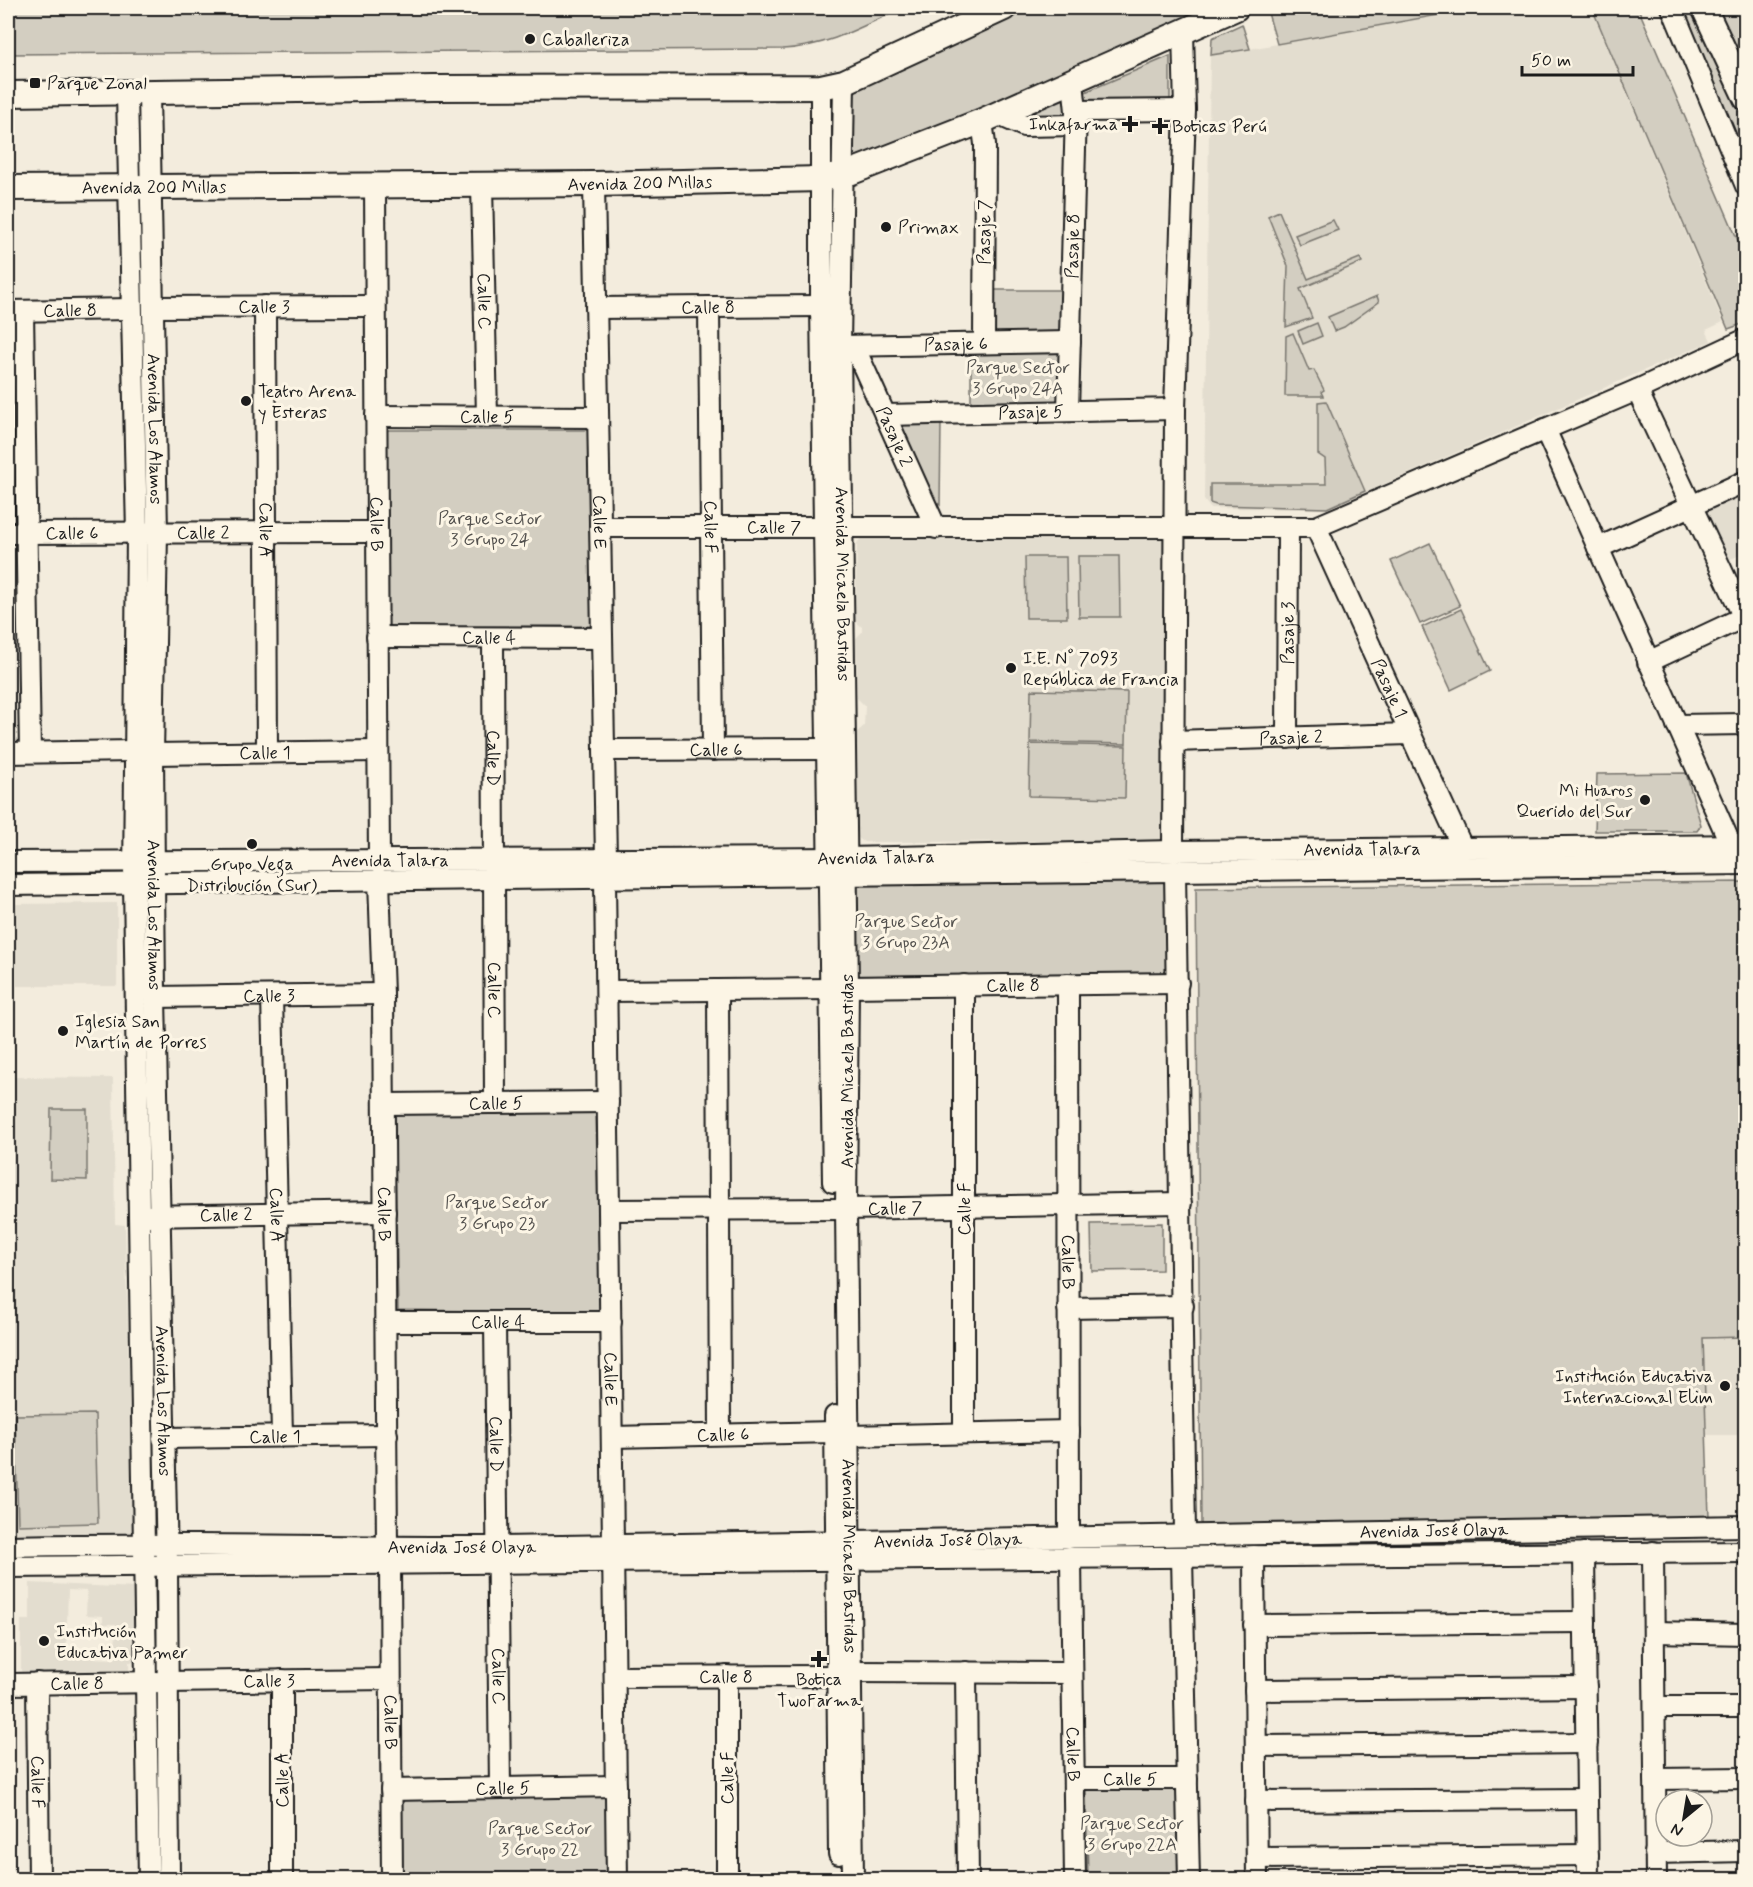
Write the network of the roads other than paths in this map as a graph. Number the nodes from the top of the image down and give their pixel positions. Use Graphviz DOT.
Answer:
graph roads {
  1 [pos="1004,8"];
  2 [pos="1236,8"];
  3 [pos="1672,8"];
  4 [pos="1704,8"];
  5 [pos="1182,32"];
  6 [pos="1073,81"];
  7 [pos="832,85"];
  8 [pos="8,94"];
  9 [pos="138,94"];
  10 [pos="1746,98"];
  11 [pos="1185,110"];
  12 [pos="989,118"];
  13 [pos="1076,118"];
  14 [pos="832,177"];
  15 [pos="594,184"];
  16 [pos="375,185"];
  17 [pos="482,185"];
  18 [pos="1746,186"];
  19 [pos="8,188"];
  20 [pos="140,188"];
  21 [pos="265,306"];
  22 [pos="375,306"];
  23 [pos="821,306"];
  24 [pos="153,307"];
  25 [pos="709,307"];
  26 [pos="596,308"];
  27 [pos="131,309"];
  28 [pos="15,311"];
  29 [pos="1746,339"];
  30 [pos="1070,342"];
  31 [pos="984,343"];
  32 [pos="847,346"];
  33 [pos="1637,390"];
  34 [pos="1175,409"];
  35 [pos="1068,411"];
  36 [pos="885,415"];
  37 [pos="376,416"];
  38 [pos="486,417"];
  39 [pos="598,417"];
  40 [pos="1545,429"];
  41 [pos="1746,481"];
  42 [pos="1691,506"];
  43 [pos="600,527"];
  44 [pos="710,527"];
  45 [pos="833,527"];
  46 [pos="1316,527"];
  47 [pos="936,528"];
  48 [pos="1173,528"];
  49 [pos="1288,528"];
  50 [pos="377,532"];
  51 [pos="17,533"];
  52 [pos="137,533"];
  53 [pos="157,533"];
  54 [pos="266,533"];
  55 [pos="1598,548"];
  56 [pos="1745,618"];
  57 [pos="377,637"];
  58 [pos="493,638"];
  59 [pos="602,638"];
  60 [pos="1648,662"];
  61 [pos="1746,724"];
  62 [pos="1677,725"];
  63 [pos="1410,734"];
  64 [pos="1287,738"];
  65 [pos="1173,741"];
  66 [pos="829,749"];
  67 [pos="604,750"];
  68 [pos="713,750"];
  69 [pos="133,751"];
  70 [pos="378,751"];
  71 [pos="30,752"];
  72 [pos="267,752"];
  73 [pos="8,753"];
  74 [pos="153,754"];
  75 [pos="1738,845"];
  76 [pos="1463,849"];
  77 [pos="154,860"];
  78 [pos="134,861"];
  79 [pos="1174,861"];
  80 [pos="8,862"];
  81 [pos="1746,864"];
  82 [pos="838,867"];
  83 [pos="605,869"];
  84 [pos="496,870"];
  85 [pos="379,871"];
  86 [pos="134,883"];
  87 [pos="155,884"];
  88 [pos="8,885"];
  89 [pos="1178,983"];
  90 [pos="1068,984"];
  91 [pos="964,985"];
  92 [pos="839,988"];
  93 [pos="718,990"];
  94 [pos="606,991"];
  95 [pos="383,994"];
  96 [pos="272,996"];
  97 [pos="154,997"];
  98 [pos="608,1102"];
  99 [pos="495,1103"];
  100 [pos="384,1104"];
  101 [pos="1181,1203"];
  102 [pos="1068,1205"];
  103 [pos="964,1207"];
  104 [pos="719,1209"];
  105 [pos="840,1209"];
  106 [pos="609,1210"];
  107 [pos="385,1212"];
  108 [pos="277,1214"];
  109 [pos="149,1216"];
  110 [pos="1183,1306"];
  111 [pos="1068,1308"];
  112 [pos="386,1322"];
  113 [pos="495,1322"];
  114 [pos="611,1322"];
  115 [pos="1069,1431"];
  116 [pos="964,1433"];
  117 [pos="720,1434"];
  118 [pos="842,1434"];
  119 [pos="282,1435"];
  120 [pos="387,1435"];
  121 [pos="612,1437"];
  122 [pos="162,1438"];
  123 [pos="1746,1526"];
  124 [pos="1344,1531"];
  125 [pos="1185,1533"];
  126 [pos="1069,1538"];
  127 [pos="144,1543"];
  128 [pos="166,1544"];
  129 [pos="8,1546"];
  130 [pos="844,1551"];
  131 [pos="1584,1552"];
  132 [pos="1653,1552"];
  133 [pos="1746,1552"];
  134 [pos="613,1554"];
  135 [pos="498,1555"];
  136 [pos="1344,1555"];
  137 [pos="389,1556"];
  138 [pos="1254,1556"];
  139 [pos="1182,1557"];
  140 [pos="1071,1558"];
  141 [pos="144,1565"];
  142 [pos="167,1565"];
  143 [pos="8,1568"];
  144 [pos="1585,1622"];
  145 [pos="1254,1625"];
  146 [pos="1654,1632"];
  147 [pos="1746,1634"];
  148 [pos="966,1672"];
  149 [pos="1072,1673"];
  150 [pos="844,1674"];
  151 [pos="727,1676"];
  152 [pos="615,1677"];
  153 [pos="390,1679"];
  154 [pos="282,1680"];
  155 [pos="147,1682"];
  156 [pos="168,1682"];
  157 [pos="36,1683"];
  158 [pos="8,1684"];
  159 [pos="1586,1687"];
  160 [pos="1255,1690"];
  161 [pos="1655,1707"];
  162 [pos="1746,1707"];
  163 [pos="1587,1743"];
  164 [pos="1256,1746"];
  165 [pos="1746,1778"];
  166 [pos="1074,1779"];
  167 [pos="1187,1779"];
  168 [pos="1655,1779"];
  169 [pos="616,1786"];
  170 [pos="500,1788"];
  171 [pos="391,1790"];
  172 [pos="1587,1799"];
  173 [pos="1256,1801"];
  174 [pos="1746,1851"];
  175 [pos="1655,1853"];
  176 [pos="1588,1855"];
  177 [pos="1257,1858"];
  178 [pos="39,1880"];
  179 [pos="149,1880"];
  180 [pos="170,1880"];
  181 [pos="282,1880"];
  182 [pos="392,1880"];
  183 [pos="617,1880"];
  184 [pos="727,1880"];
  185 [pos="840,1880"];
  186 [pos="853,1880"];
  187 [pos="968,1880"];
  188 [pos="1075,1880"];
  189 [pos="1189,1880"];
  190 [pos="1257,1880"];
  191 [pos="1588,1880"];
  192 [pos="1656,1880"];
  1 -- 7 [label="main road"];
  2 -- 5 [label="main road, Avenida 200 Millas"];
  3 -- 18 [label="street"];
  4 -- 10 [label="main road"];
  5 -- 6 [label="main road, Avenida 200 Millas"];
  5 -- 11 [label="street"];
  6 -- 12 [label="main road, Avenida 200 Millas"];
  6 -- 13 [label="street, Pasaje 8"];
  7 -- 9 [label="main road"];
  7 -- 14 [label="street, Avenida Micaela Bastidas"];
  8 -- 9 [label="main road"];
  9 -- 20 [label="street, Avenida Los Alamos"];
  11 -- 13 [label="street"];
  11 -- 34 [label="street"];
  12 -- 13 [label="street"];
  12 -- 14 [label="main road, Avenida 200 Millas"];
  12 -- 31 [label="street, Pasaje 7"];
  13 -- 30 [label="street, Pasaje 8"];
  14 -- 15 [label="main road, Avenida 200 Millas"];
  14 -- 23 [label="street, Avenida Micaela Bastidas"];
  14 -- 32 [label="street, Avenida Micaela Bastidas"];
  15 -- 17 [label="main road, Avenida 200 Millas"];
  15 -- 26 [label="street, Calle E"];
  16 -- 17 [label="main road, Avenida 200 Millas"];
  16 -- 20 [label="main road, Avenida 200 Millas"];
  16 -- 22 [label="street, Calle B"];
  17 -- 38 [label="street, Calle C"];
  19 -- 20 [label="main road, Avenida 200 Millas"];
  20 -- 24 [label="street, Avenida Los Alamos"];
  20 -- 27 [label="street, Avenida Los Alamos"];
  21 -- 22 [label="street, Calle 3"];
  21 -- 24 [label="street, Calle 3"];
  21 -- 54 [label="street, Calle A"];
  22 -- 37 [label="street, Calle B"];
  23 -- 25 [label="street, Calle 8"];
  23 -- 45 [label="street, Avenida Micaela Bastidas"];
  24 -- 53 [label="street, Avenida Los Alamos"];
  25 -- 26 [label="street, Calle 8"];
  25 -- 44 [label="street, Calle F"];
  26 -- 39 [label="street, Calle E"];
  27 -- 28 [label="street, Calle 8"];
  27 -- 52 [label="street, Avenida Los Alamos"];
  28 -- 51 [label="street"];
  29 -- 33 [label="street"];
  30 -- 31 [label="street, Pasaje 6"];
  30 -- 35 [label="street, Pasaje 8"];
  31 -- 32 [label="street, Pasaje 6"];
  32 -- 36 [label="street, Pasaje 2"];
  32 -- 45 [label="street, Avenida Micaela Bastidas"];
  33 -- 40 [label="street"];
  33 -- 42 [label="street"];
  34 -- 35 [label="street, Pasaje 5"];
  34 -- 48 [label="street"];
  35 -- 36 [label="street, Pasaje 5"];
  36 -- 47 [label="street, Pasaje 2"];
  37 -- 38 [label="street, Calle 5"];
  37 -- 50 [label="street, Calle B"];
  38 -- 39 [label="street, Calle 5"];
  39 -- 43 [label="street, Calle E"];
  40 -- 46 [label="street"];
  40 -- 55 [label="street"];
  41 -- 42 [label="street"];
  42 -- 55 [label="street"];
  42 -- 56 [label="street"];
  43 -- 44 [label="street, Calle 7"];
  43 -- 59 [label="street, Calle E"];
  44 -- 45 [label="street, Calle 7"];
  44 -- 68 [label="street, Calle F"];
  45 -- 47 [label="street, Calle 7"];
  45 -- 66 [label="street, Avenida Micaela Bastidas"];
  45 -- 82 [label="street, Avenida Micaela Bastidas"];
  46 -- 49 [label="street, Calle 7"];
  46 -- 63 [label="street, Pasaje 1"];
  47 -- 48 [label="street, Calle 7"];
  48 -- 49 [label="street, Calle 7"];
  48 -- 65 [label="street"];
  49 -- 64 [label="street, Pasaje 3"];
  50 -- 54 [label="street, Calle 2"];
  50 -- 57 [label="street, Calle B"];
  51 -- 52 [label="street, Calle 6"];
  51 -- 71 [label="street"];
  52 -- 53 [label="street, Calle 2"];
  52 -- 69 [label="street, Avenida Los Alamos"];
  53 -- 54 [label="street, Calle 2"];
  53 -- 74 [label="street, Avenida Los Alamos"];
  54 -- 72 [label="street, Calle A"];
  55 -- 60 [label="street"];
  56 -- 60 [label="street"];
  57 -- 58 [label="street, Calle 4"];
  57 -- 70 [label="street, Calle B"];
  58 -- 59 [label="street, Calle 4"];
  58 -- 84 [label="street, Calle D"];
  59 -- 67 [label="street, Calle E"];
  60 -- 62 [label="street"];
  61 -- 62 [label="street"];
  62 -- 75 [label="street"];
  63 -- 64 [label="street, Pasaje 2"];
  63 -- 76 [label="street, Pasaje 1"];
  64 -- 65 [label="street, Pasaje 2"];
  65 -- 79 [label="street"];
  66 -- 68 [label="street, Calle 6"];
  66 -- 82 [label="street, Avenida Micaela Bastidas"];
  67 -- 68 [label="street, Calle 6"];
  67 -- 83 [label="street, Calle E"];
  69 -- 71 [label="street"];
  69 -- 78 [label="street, Avenida Los Alamos"];
  70 -- 72 [label="street, Calle 1"];
  70 -- 85 [label="street, Calle B"];
  71 -- 73 [label="street"];
  72 -- 74 [label="street, Calle 1"];
  74 -- 77 [label="street, Avenida Los Alamos"];
  75 -- 76 [label="street, Avenida Talara"];
  76 -- 79 [label="street, Avenida Talara"];
  77 -- 78 [label="street, Avenida Talara"];
  77 -- 85 [label="street, Avenida Talara"];
  77 -- 87 [label="street, Avenida Los Alamos"];
  78 -- 80 [label="street, Avenida Talara"];
  78 -- 86 [label="street, Avenida Los Alamos"];
  79 -- 81 [label="street, Avenida Talara"];
  79 -- 82 [label="street, Avenida Talara"];
  79 -- 89 [label="street"];
  82 -- 83 [label="street, Avenida Talara"];
  82 -- 92 [label="street, Avenida Micaela Bastidas"];
  83 -- 84 [label="street, Avenida Talara"];
  83 -- 94 [label="street, Calle E"];
  84 -- 85 [label="street, Avenida Talara"];
  84 -- 99 [label="street, Calle C"];
  85 -- 87 [label="street, Avenida Talara"];
  85 -- 95 [label="street, Calle B"];
  86 -- 87 [label="street, Avenida Talara"];
  86 -- 88 [label="street, Avenida Talara"];
  86 -- 109 [label="street, Avenida Los Alamos"];
  87 -- 97 [label="street, Avenida Los Alamos"];
  89 -- 90 [label="street, Calle 8"];
  89 -- 101 [label="street"];
  90 -- 91 [label="street, Calle 8"];
  90 -- 102 [label="street, Calle B"];
  91 -- 92 [label="street, Calle 8"];
  91 -- 103 [label="street, Calle F"];
  92 -- 93 [label="street, Calle 8"];
  92 -- 105 [label="street, Avenida Micaela Bastidas"];
  93 -- 94 [label="street, Calle 8"];
  93 -- 104 [label="street"];
  94 -- 98 [label="street, Calle E"];
  95 -- 96 [label="street, Calle 3"];
  95 -- 100 [label="street, Calle B"];
  96 -- 97 [label="street, Calle 3"];
  96 -- 108 [label="street, Calle A"];
  97 -- 109 [label="street, Avenida Los Alamos"];
  98 -- 99 [label="street, Calle 5"];
  98 -- 106 [label="street, Calle E"];
  99 -- 100 [label="street, Calle 5"];
  100 -- 107 [label="street, Calle B"];
  101 -- 102 [label="street, Calle 7"];
  101 -- 110 [label="street"];
  102 -- 103 [label="street, Calle 7"];
  102 -- 111 [label="street, Calle B"];
  103 -- 105 [label="street, Calle 7"];
  103 -- 116 [label="street, Calle F"];
  104 -- 105 [label="street, Calle 7"];
  104 -- 106 [label="street, Calle 7"];
  104 -- 117 [label="street"];
  105 -- 118 [label="street, Avenida Micaela Bastidas"];
  106 -- 114 [label="street, Calle E"];
  107 -- 108 [label="street, Calle 2"];
  107 -- 112 [label="street, Calle B"];
  108 -- 109 [label="street, Calle 2"];
  108 -- 119 [label="street, Calle A"];
  109 -- 122 [label="street, Avenida Los Alamos"];
  109 -- 127 [label="street, Avenida Los Alamos"];
  110 -- 111 [label="street"];
  110 -- 125 [label="street"];
  111 -- 115 [label="street, Calle B"];
  112 -- 113 [label="street, Calle 4"];
  112 -- 120 [label="street, Calle B"];
  113 -- 114 [label="street, Calle 4"];
  113 -- 135 [label="street, Calle D"];
  114 -- 121 [label="street, Calle E"];
  115 -- 116 [label="street, Calle 6"];
  115 -- 126 [label="street, Calle B"];
  116 -- 118 [label="street, Calle 6"];
  117 -- 118 [label="street, Calle 6"];
  117 -- 121 [label="street, Calle 6"];
  118 -- 130 [label="street, Avenida Micaela Bastidas"];
  119 -- 120 [label="street, Calle 1"];
  119 -- 122 [label="street, Calle 1"];
  120 -- 137 [label="street, Calle B"];
  121 -- 134 [label="street, Calle E"];
  122 -- 128 [label="street, Avenida Los Alamos"];
  123 -- 124 [label="street, Avenida José Olaya"];
  124 -- 125 [label="street, Avenida José Olaya"];
  124 -- 136 [label="street"];
  125 -- 126 [label="street, Avenida José Olaya"];
  126 -- 130 [label="street, Avenida José Olaya"];
  127 -- 128 [label="street, Avenida José Olaya"];
  127 -- 129 [label="street, Avenida José Olaya"];
  127 -- 141 [label="street, Avenida Los Alamos"];
  128 -- 137 [label="street, Avenida José Olaya"];
  128 -- 142 [label="street, Avenida Los Alamos"];
  130 -- 134 [label="street, Avenida José Olaya"];
  130 -- 140 [label="street, Avenida José Olaya"];
  130 -- 150 [label="street, Avenida Micaela Bastidas"];
  131 -- 132 [label="street, Avenida José Olaya"];
  131 -- 136 [label="street, Avenida José Olaya"];
  131 -- 144 [label="street"];
  132 -- 133 [label="street, Avenida José Olaya"];
  132 -- 146 [label="street"];
  134 -- 135 [label="street, Avenida José Olaya"];
  134 -- 152 [label="street, Calle E"];
  135 -- 137 [label="street, Avenida José Olaya"];
  135 -- 170 [label="street, Calle C"];
  136 -- 138 [label="street, Avenida José Olaya"];
  137 -- 142 [label="street, Avenida José Olaya"];
  137 -- 153 [label="street, Calle B"];
  138 -- 139 [label="street, Avenida José Olaya"];
  138 -- 145 [label="street"];
  139 -- 140 [label="street, Avenida José Olaya"];
  139 -- 167 [label="street"];
  140 -- 149 [label="street, Calle B"];
  141 -- 142 [label="street, Avenida José Olaya"];
  141 -- 143 [label="street, Avenida José Olaya"];
  141 -- 155 [label="street, Avenida Los Alamos"];
  142 -- 156 [label="street, Avenida Los Alamos"];
  144 -- 145 [label="street"];
  144 -- 159 [label="street"];
  145 -- 160 [label="street"];
  146 -- 147 [label="street"];
  146 -- 161 [label="street"];
  148 -- 149 [label="street, Calle 8"];
  148 -- 150 [label="street, Calle 8"];
  148 -- 187 [label="street"];
  149 -- 166 [label="street, Calle B"];
  150 -- 151 [label="street, Calle 8"];
  150 -- 185 [label="street, Avenida Micaela Bastidas"];
  150 -- 186 [label="street, Avenida Micaela Bastidas"];
  151 -- 152 [label="street, Calle 8"];
  151 -- 184 [label="street, Calle F"];
  152 -- 169 [label="street, Calle E"];
  153 -- 154 [label="street, Calle 3"];
  153 -- 171 [label="street, Calle B"];
  154 -- 156 [label="street, Calle 3"];
  154 -- 181 [label="street, Calle A"];
  155 -- 156 [label="street, Calle 3"];
  155 -- 157 [label="street, Calle 8"];
  155 -- 179 [label="street, Avenida Los Alamos"];
  156 -- 180 [label="street, Avenida Los Alamos"];
  157 -- 158 [label="street, Calle 8"];
  157 -- 178 [label="street, Calle F"];
  159 -- 160 [label="street"];
  159 -- 163 [label="street"];
  160 -- 164 [label="street"];
  161 -- 162 [label="street"];
  161 -- 168 [label="street"];
  163 -- 164 [label="street"];
  163 -- 172 [label="street"];
  164 -- 173 [label="street"];
  165 -- 168 [label="street"];
  166 -- 167 [label="street, Calle 5"];
  166 -- 188 [label="street, Calle B"];
  167 -- 189 [label="street"];
  168 -- 175 [label="street"];
  169 -- 170 [label="street, Calle 5"];
  169 -- 183 [label="street, Calle E"];
  170 -- 171 [label="street, Calle 5"];
  171 -- 182 [label="street, Calle B"];
  172 -- 173 [label="street"];
  172 -- 176 [label="street"];
  173 -- 177 [label="street"];
  174 -- 175 [label="street"];
  175 -- 192 [label="street"];
  176 -- 177 [label="street"];
  176 -- 191 [label="street"];
  177 -- 190 [label="street"];
}
